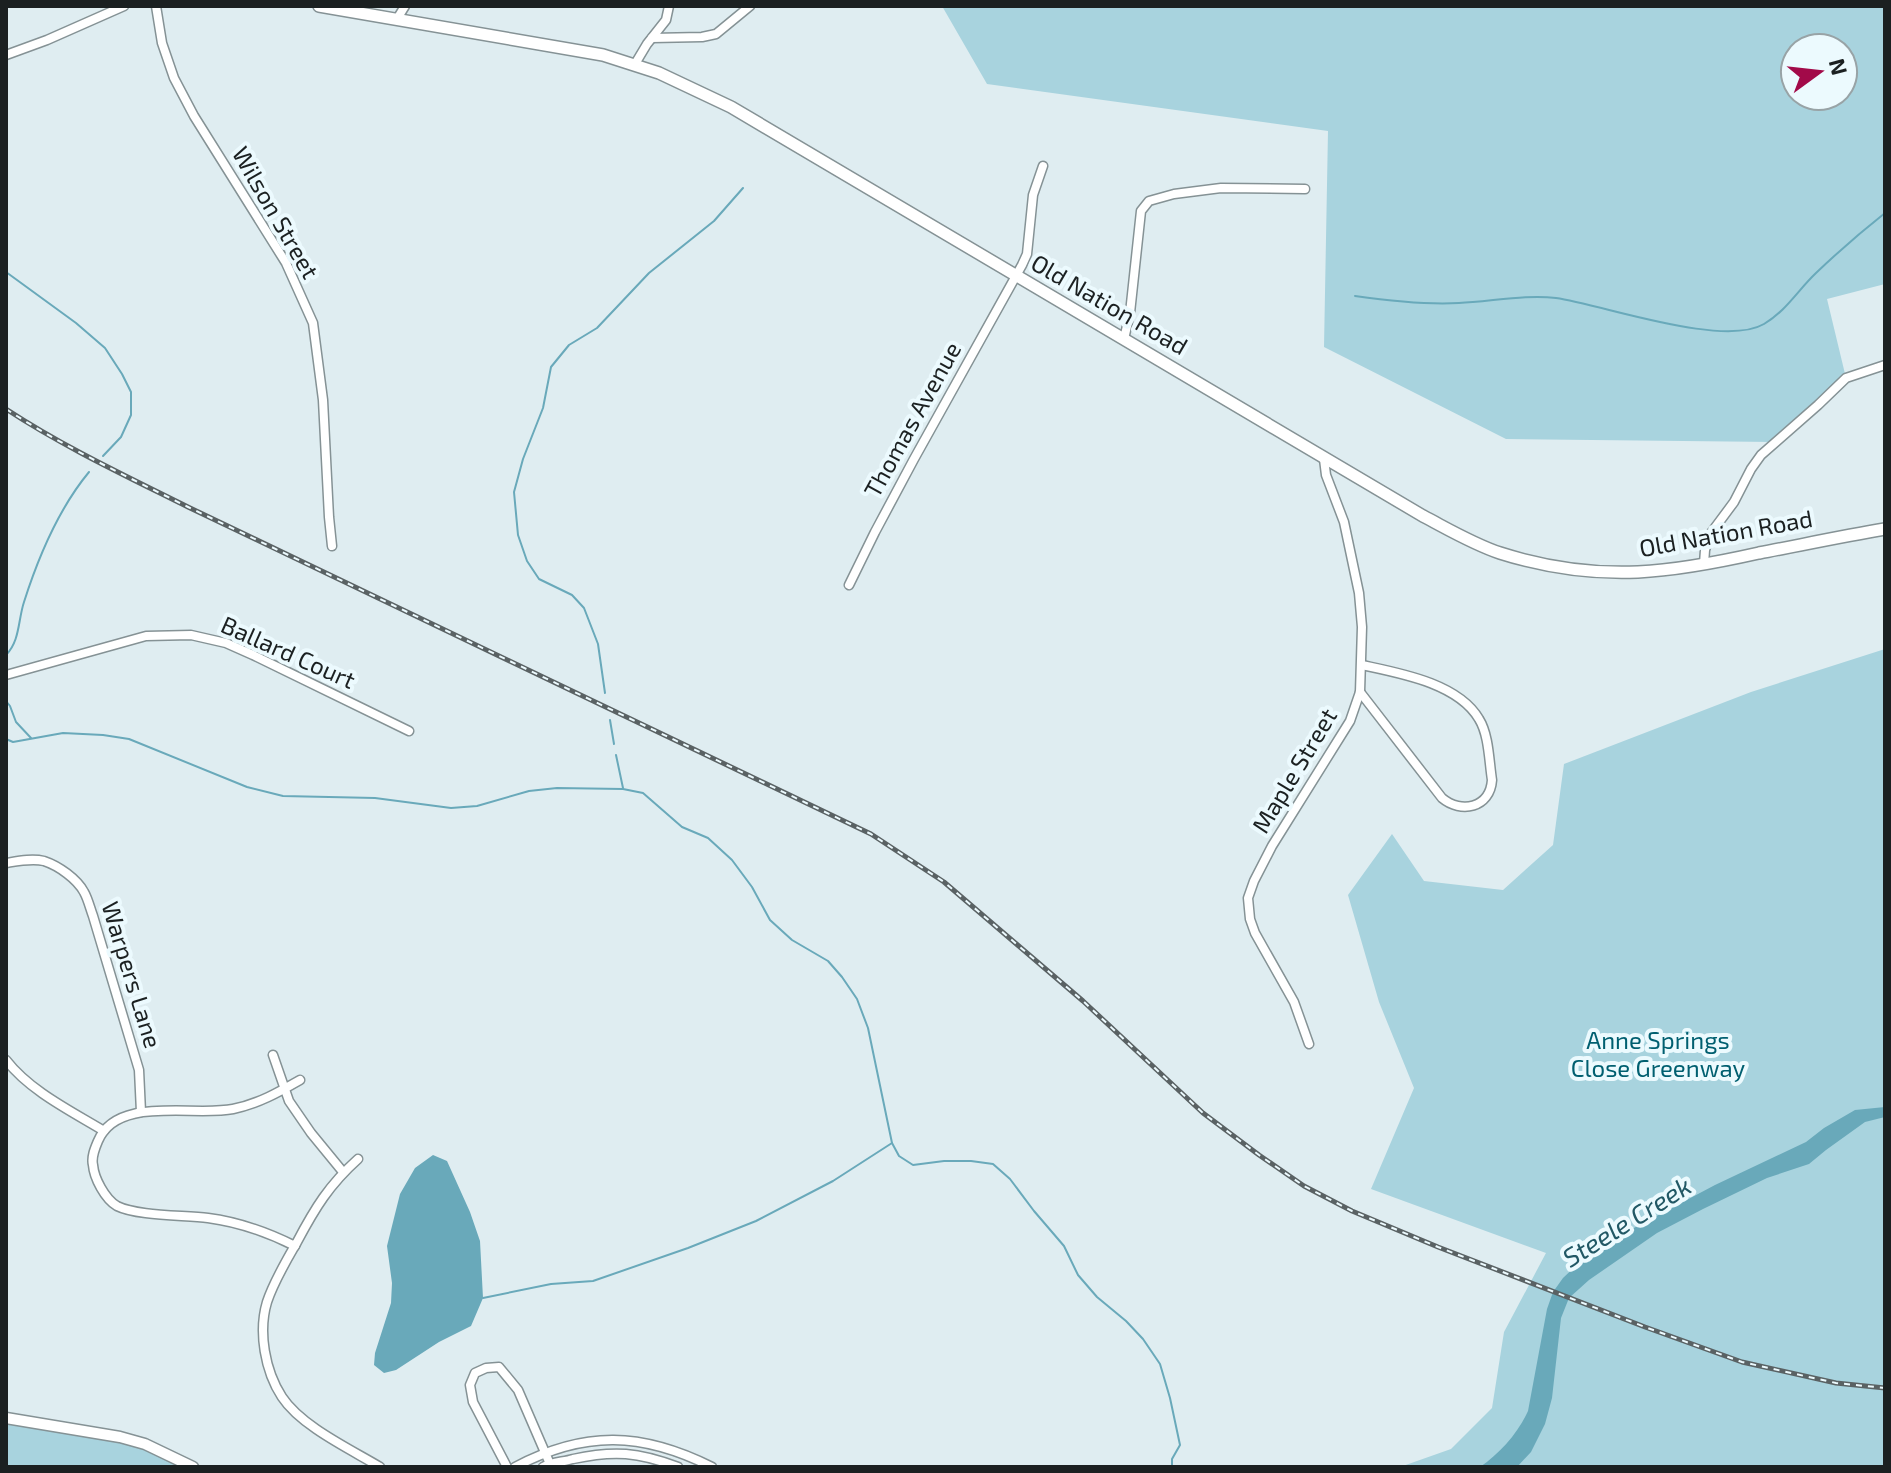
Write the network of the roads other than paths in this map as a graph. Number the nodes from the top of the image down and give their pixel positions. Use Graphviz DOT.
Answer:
graph roads {
  1 [pos="124,6"];
  2 [pos="156,6"];
  3 [pos="319,6"];
  4 [pos="405,6"];
  5 [pos="669,6"];
  6 [pos="750,6"];
  7 [pos="397,19"];
  8 [pos="652,38"];
  9 [pos="6,55"];
  10 [pos="635,64"];
  11 [pos="1043,166"];
  12 [pos="1305,189"];
  13 [pos="1016,276"];
  14 [pos="1124,339"];
  15 [pos="1885,365"];
  16 [pos="1324,459"];
  17 [pos="1885,529"];
  18 [pos="332,546"];
  19 [pos="1704,564"];
  20 [pos="849,585"];
  21 [pos="1362,665"];
  22 [pos="6,675"];
  23 [pos="1360,692"];
  24 [pos="409,731"];
  25 [pos="6,863"];
  26 [pos="1309,1044"];
  27 [pos="273,1055"];
  28 [pos="6,1060"];
  29 [pos="300,1080"];
  30 [pos="283,1090"];
  31 [pos="141,1112"];
  32 [pos="104,1131"];
  33 [pos="358,1159"];
  34 [pos="343,1172"];
  35 [pos="295,1246"];
  36 [pos="6,1418"];
  37 [pos="654,1444"];
  38 [pos="545,1452"];
  39 [pos="651,1457"];
  40 [pos="546,1465"];
  41 [pos="193,1467"];
  42 [pos="380,1467"];
  43 [pos="507,1467"];
  44 [pos="515,1467"];
  45 [pos="678,1467"];
  46 [pos="712,1467"];
  1 -- 9 [label="street"];
  2 -- 18 [label="street, Wilson Street"];
  3 -- 7 [label="main road, Old Nation Road"];
  4 -- 7 [label="street"];
  5 -- 8 [label="street"];
  6 -- 8 [label="street"];
  7 -- 10 [label="main road, Old Nation Road"];
  8 -- 10 [label="street"];
  10 -- 13 [label="main road, Old Nation Road"];
  11 -- 13 [label="street, Thomas Avenue"];
  12 -- 14 [label="street"];
  13 -- 14 [label="main road, Old Nation Road"];
  13 -- 20 [label="street, Thomas Avenue"];
  14 -- 16 [label="main road, Old Nation Road"];
  15 -- 19 [label="street"];
  16 -- 19 [label="main road, Old Nation Road"];
  16 -- 21 [label="street, Maple Street"];
  17 -- 19 [label="main road, Old Nation Road"];
  21 -- 23 [label="street, Maple Street"];
  21 -- 23 [label="street"];
  22 -- 24 [label="street, Ballard Court"];
  23 -- 26 [label="street, Maple Street"];
  25 -- 31 [label="street, Warpers Lane"];
  27 -- 30 [label="street"];
  28 -- 32 [label="street"];
  29 -- 30 [label="street"];
  30 -- 31 [label="street"];
  30 -- 34 [label="street"];
  31 -- 32 [label="street"];
  32 -- 35 [label="street"];
  33 -- 34 [label="street"];
  34 -- 35 [label="street"];
  35 -- 42 [label="street"];
  36 -- 41 [label="street"];
  37 -- 38 [label="street"];
  37 -- 39 [label="street"];
  37 -- 46 [label="street"];
  38 -- 40 [label="street"];
  38 -- 43 [label="street"];
  38 -- 44 [label="street"];
  39 -- 40 [label="street"];
  39 -- 45 [label="street"];
}
